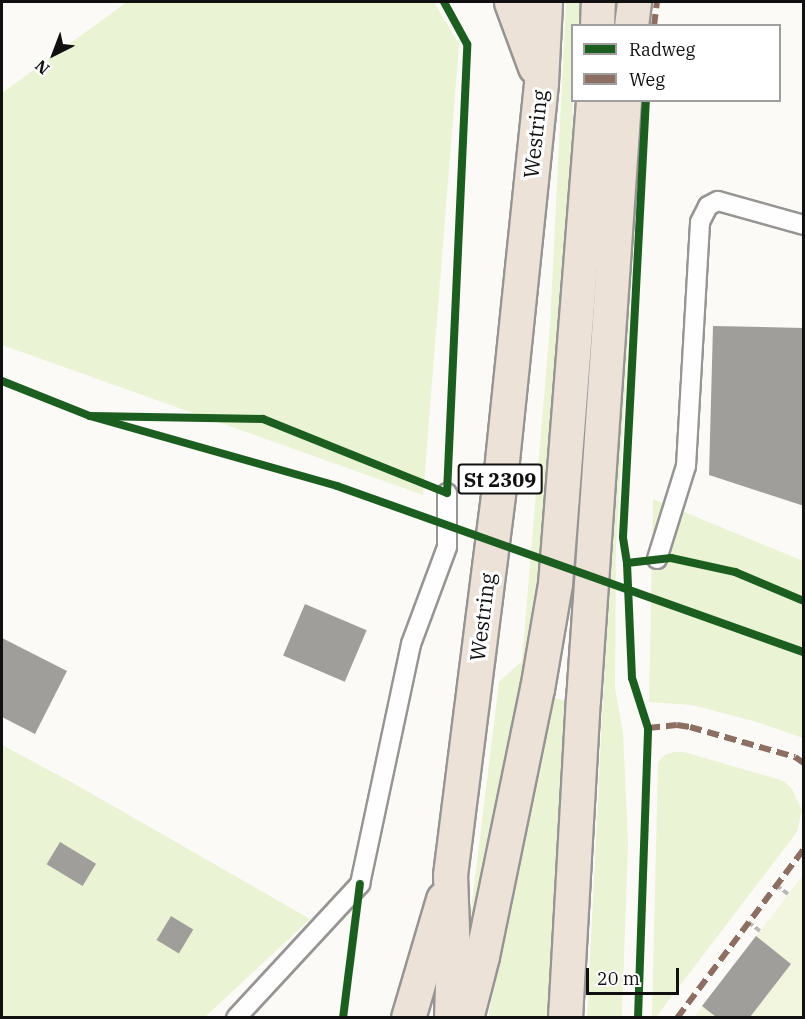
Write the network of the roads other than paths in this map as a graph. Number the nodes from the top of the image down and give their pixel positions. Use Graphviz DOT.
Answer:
graph roads {
  1 [pos="511,2"];
  2 [pos="545,2"];
  3 [pos="598,2"];
  4 [pos="633,2"];
  5 [pos="597,24"];
  6 [pos="631,24"];
  7 [pos="541,82"];
  8 [pos="593,102"];
  9 [pos="603,102"];
  10 [pos="624,102"];
  11 [pos="617,179"];
  12 [pos="804,225"];
  13 [pos="447,493"];
  14 [pos="657,559"];
  15 [pos="450,874"];
  16 [pos="236,1017"];
  17 [pos="408,1017"];
  18 [pos="451,1017"];
  19 [pos="466,1017"];
  20 [pos="565,1017"];
  1 -- 7 [label="highway"];
  2 -- 7 [label="highway, Westring / St 2309"];
  3 -- 5 [label="highway"];
  4 -- 6 [label="highway"];
  7 -- 15 [label="highway, Westring / St 2309"];
  8 -- 19 [label="highway"];
  9 -- 11 [label="highway"];
  10 -- 11 [label="highway"];
  11 -- 20 [label="highway"];
  12 -- 14 [label="lane"];
  13 -- 16 [label="lane"];
  15 -- 17 [label="highway"];
  15 -- 18 [label="highway, Westring / St 2309"];
}
